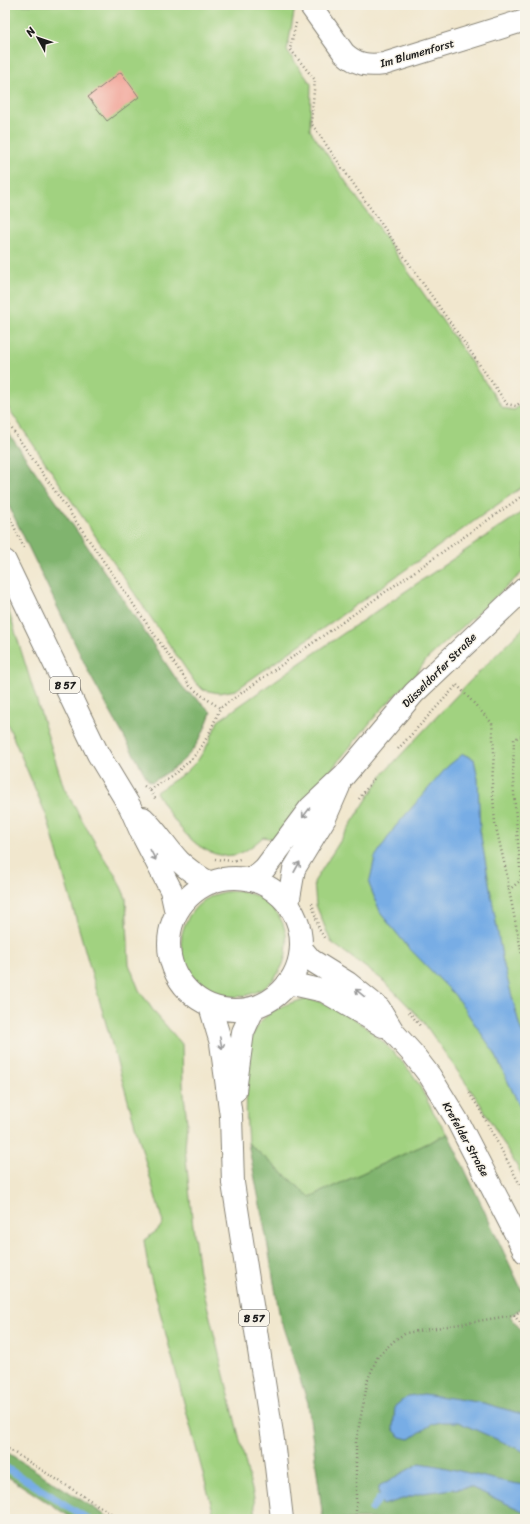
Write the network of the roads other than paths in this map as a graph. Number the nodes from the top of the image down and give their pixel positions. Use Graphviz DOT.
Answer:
graph roads {
  1 [pos="304,12"];
  2 [pos="525,20"];
  3 [pos="5,561"];
  4 [pos="525,588"];
  5 [pos="344,776"];
  6 [pos="130,807"];
  7 [pos="251,880"];
  8 [pos="210,883"];
  9 [pos="288,904"];
  10 [pos="176,913"];
  11 [pos="301,948"];
  12 [pos="288,983"];
  13 [pos="210,1006"];
  14 [pos="254,1008"];
  15 [pos="394,1034"];
  16 [pos="231,1116"];
  17 [pos="525,1252"];
  18 [pos="282,1519"];
  1 -- 2 [label="main road, Im Blumenforst"];
  3 -- 6 [label="main road, B 57"];
  4 -- 5 [label="main road, Düsseldorfer Straße"];
  5 -- 7 [label="main road, Düsseldorfer Straße, one-way"];
  9 -- 5 [label="main road, Düsseldorfer Straße, one-way"];
  6 -- 8 [label="main road, B 57"];
  6 -- 10 [label="main road, B 57, one-way"];
  7 -- 8 [label="main road"];
  7 -- 9 [label="main road"];
  8 -- 10 [label="main road"];
  9 -- 11 [label="main road"];
  10 -- 13 [label="main road"];
  11 -- 12 [label="main road"];
  15 -- 11 [label="main road, Krefelder Straße, one-way"];
  12 -- 14 [label="main road"];
  12 -- 15 [label="main road, Krefelder Straße"];
  13 -- 14 [label="main road"];
  13 -- 16 [label="main road, B 57, one-way"];
  14 -- 16 [label="main road, B 57"];
  15 -- 17 [label="main road, Krefelder Straße"];
  16 -- 18 [label="main road, B 57"];
}
